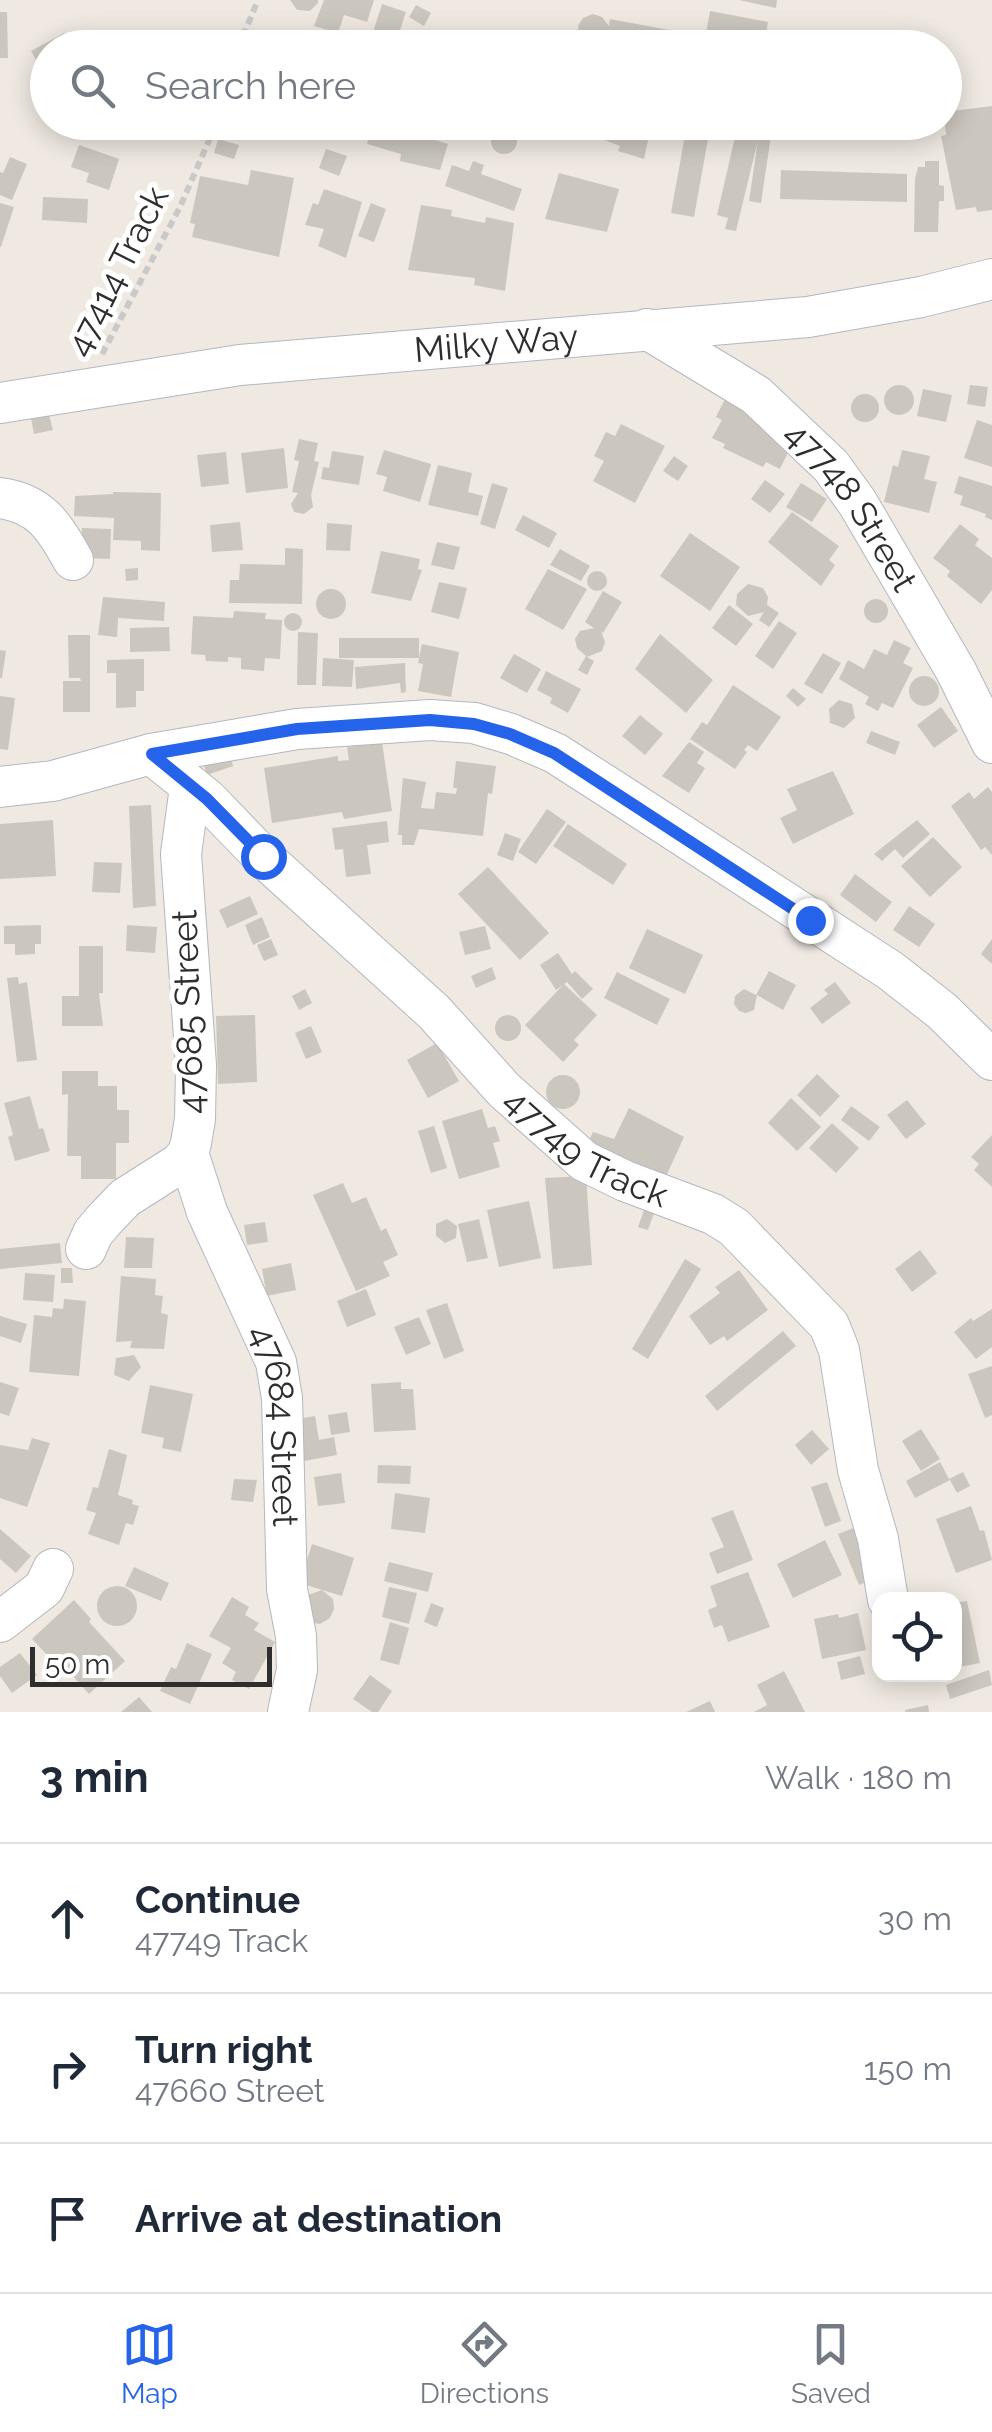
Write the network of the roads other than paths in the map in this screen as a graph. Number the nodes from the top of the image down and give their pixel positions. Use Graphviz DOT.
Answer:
graph roads {
  1 [pos="992,278"];
  2 [pos="647,329"];
  3 [pos="0,403"];
  4 [pos="0,498"];
  5 [pos="73,560"];
  6 [pos="992,743"];
  7 [pos="152,754"];
  8 [pos="0,787"];
  9 [pos="190,787"];
  10 [pos="992,1060"];
  11 [pos="188,1153"];
  12 [pos="86,1249"];
  13 [pos="53,1569"];
  14 [pos="887,1592"];
  15 [pos="0,1622"];
  16 [pos="288,1712"];
  1 -- 2 [label="street, Milky Way"];
  2 -- 3 [label="street, Milky Way"];
  2 -- 6 [label="street, 47748 Street"];
  4 -- 5 [label="street"];
  7 -- 8 [label="street"];
  7 -- 9 [label="street, 47749 Track"];
  7 -- 10 [label="street"];
  9 -- 11 [label="street, 47685 Street"];
  9 -- 14 [label="street, 47749 Track"];
  11 -- 12 [label="street, 47685 Street"];
  11 -- 16 [label="street, 47684 Street"];
  13 -- 15 [label="street"];
}
